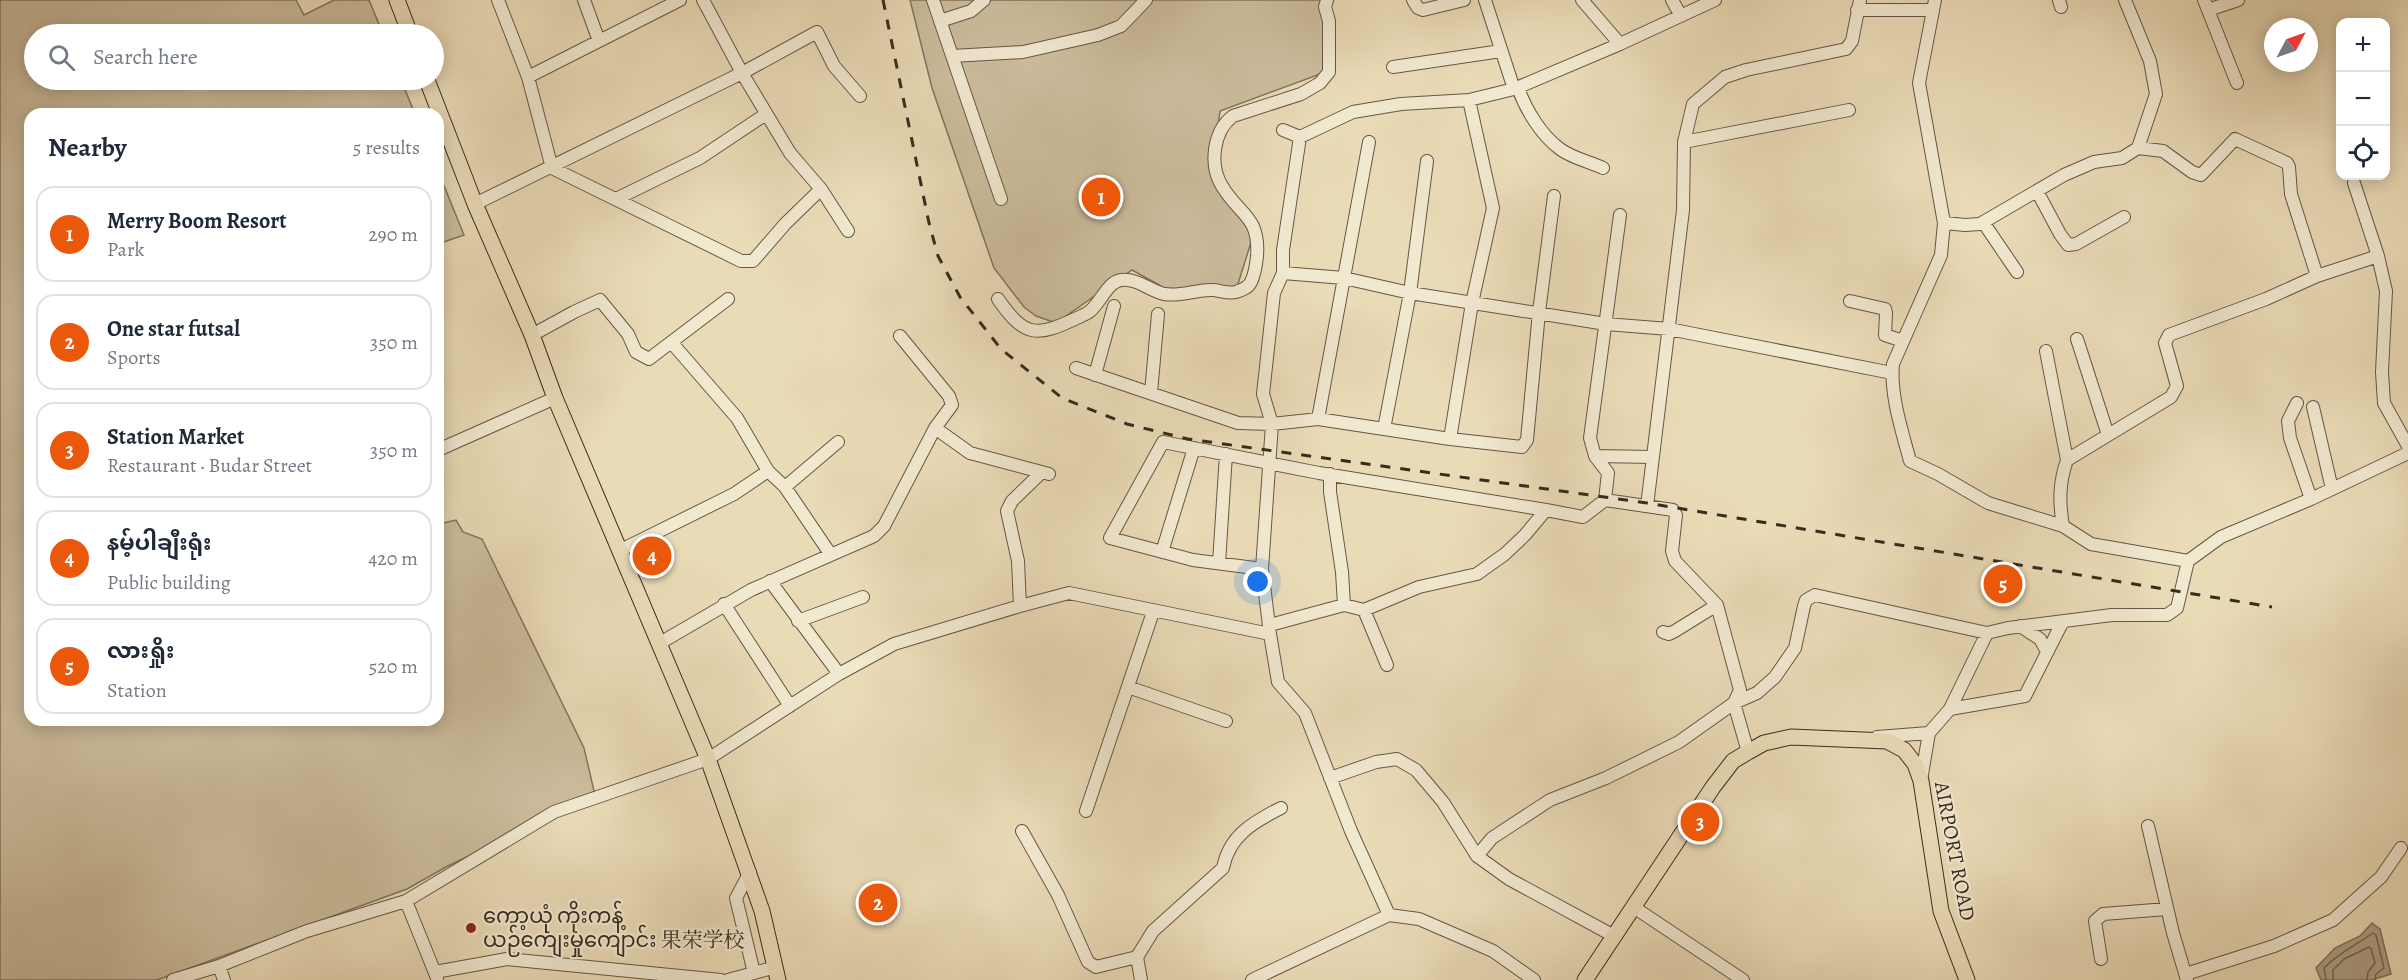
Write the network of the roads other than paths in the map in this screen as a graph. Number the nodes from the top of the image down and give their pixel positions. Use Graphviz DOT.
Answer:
graph roads {
  1 [pos="498,0"];
  2 [pos="584,0"];
  3 [pos="703,0"];
  4 [pos="933,0"];
  5 [pos="984,0"];
  6 [pos="1146,0"];
  7 [pos="1327,0"];
  8 [pos="1413,0"];
  9 [pos="1464,0"];
  10 [pos="1485,0"];
  11 [pos="1582,0"];
  12 [pos="1672,0"];
  13 [pos="1715,0"];
  14 [pos="2125,0"];
  15 [pos="2238,0"];
  16 [pos="400,1"];
  17 [pos="673,2"];
  18 [pos="1859,5"];
  19 [pos="1934,5"];
  20 [pos="2206,5"];
  21 [pos="1682,16"];
  22 [pos="940,21"];
  23 [pos="407,24"];
  24 [pos="598,41"];
  25 [pos="1620,44"];
  26 [pos="1502,51"];
  27 [pos="952,56"];
  28 [pos="1393,67"];
  29 [pos="742,73"];
  30 [pos="528,77"];
  31 [pos="2236,83"];
  32 [pos="1516,89"];
  33 [pos="431,90"];
  34 [pos="860,96"];
  35 [pos="1469,100"];
  36 [pos="438,108"];
  37 [pos="1849,110"];
  38 [pos="766,114"];
  39 [pos="444,124"];
  40 [pos="1283,130"];
  41 [pos="1300,137"];
  42 [pos="1684,141"];
  43 [pos="1369,142"];
  44 [pos="2138,148"];
  45 [pos="1427,161"];
  46 [pos="552,168"];
  47 [pos="1603,168"];
  48 [pos="2354,183"];
  49 [pos="822,189"];
  50 [pos="2037,191"];
  51 [pos="1554,196"];
  52 [pos="616,199"];
  53 [pos="1001,199"];
  54 [pos="475,204"];
  55 [pos="1620,215"];
  56 [pos="2124,217"];
  57 [pos="1983,222"];
  58 [pos="1944,223"];
  59 [pos="848,231"];
  60 [pos="2378,256"];
  61 [pos="2018,272"];
  62 [pos="1283,273"];
  63 [pos="2317,276"];
  64 [pos="1344,278"];
  65 [pos="1410,294"];
  66 [pos="728,299"];
  67 [pos="998,299"];
  68 [pos="1850,301"];
  69 [pos="1472,303"];
  70 [pos="1114,306"];
  71 [pos="1539,312"];
  72 [pos="1158,314"];
  73 [pos="1606,324"];
  74 [pos="1669,329"];
  75 [pos="532,335"];
  76 [pos="900,336"];
  77 [pos="2077,339"];
  78 [pos="1903,341"];
  79 [pos="672,343"];
  80 [pos="2046,351"];
  81 [pos="1076,368"];
  82 [pos="1892,373"];
  83 [pos="1095,375"];
  84 [pos="1151,393"];
  85 [pos="555,398"];
  86 [pos="2297,403"];
  87 [pos="2313,407"];
  88 [pos="1318,419"];
  89 [pos="1272,424"];
  90 [pos="935,428"];
  91 [pos="1384,429"];
  92 [pos="2108,435"];
  93 [pos="1450,439"];
  94 [pos="838,442"];
  95 [pos="2408,446"];
  96 [pos="444,447"];
  97 [pos="1194,448"];
  98 [pos="2408,453"];
  99 [pos="1226,454"];
  100 [pos="1594,456"];
  101 [pos="1653,457"];
  102 [pos="2067,460"];
  103 [pos="1269,463"];
  104 [pos="768,471"];
  105 [pos="1330,474"];
  106 [pos="785,487"];
  107 [pos="2332,489"];
  108 [pos="2311,499"];
  109 [pos="1605,500"];
  110 [pos="1647,506"];
  111 [pos="1546,510"];
  112 [pos="2062,526"];
  113 [pos="621,550"];
  114 [pos="1162,552"];
  115 [pos="831,555"];
  116 [pos="2188,561"];
  117 [pos="1219,563"];
  118 [pos="1263,569"];
  119 [pos="770,581"];
  120 [pos="863,597"];
  121 [pos="724,604"];
  122 [pos="1344,605"];
  123 [pos="1717,605"];
  124 [pos="1020,606"];
  125 [pos="1364,610"];
  126 [pos="1154,612"];
  127 [pos="798,621"];
  128 [pos="2063,621"];
  129 [pos="2020,626"];
  130 [pos="1270,630"];
  131 [pos="1663,632"];
  132 [pos="1987,633"];
  133 [pos="660,643"];
  134 [pos="2047,652"];
  135 [pos="1387,665"];
  136 [pos="839,674"];
  137 [pos="1128,687"];
  138 [pos="1734,703"];
  139 [pos="790,706"];
  140 [pos="1950,709"];
  141 [pos="1226,722"];
  142 [pos="1929,732"];
  143 [pos="1862,739"];
  144 [pos="1748,752"];
  145 [pos="708,759"];
  146 [pos="1330,778"];
  147 [pos="1921,781"];
  148 [pos="1281,808"];
  149 [pos="1086,811"];
  150 [pos="2148,826"];
  151 [pos="1022,831"];
  152 [pos="2401,848"];
  153 [pos="1477,856"];
  154 [pos="750,872"];
  155 [pos="406,901"];
  156 [pos="1635,908"];
  157 [pos="2168,909"];
  158 [pos="1389,915"];
  159 [pos="1614,936"];
  160 [pos="1137,957"];
  161 [pos="2101,959"];
  162 [pos="219,966"];
  163 [pos="754,973"];
  164 [pos="777,974"];
  165 [pos="436,976"];
  166 [pos="2187,977"];
  167 [pos="173,980"];
  168 [pos="224,980"];
  169 [pos="721,980"];
  170 [pos="728,980"];
  171 [pos="1141,980"];
  172 [pos="1252,980"];
  173 [pos="1534,980"];
  174 [pos="1586,980"];
  175 [pos="1743,980"];
  176 [pos="1967,980"];
  1 -- 30 [label="street"];
  2 -- 24 [label="street"];
  3 -- 29 [label="street"];
  4 -- 22 [label="street"];
  5 -- 22 [label="street"];
  6 -- 27 [label="street"];
  7 -- 67 [label="street"];
  8 -- 9 [label="street"];
  10 -- 26 [label="street"];
  11 -- 25 [label="street"];
  12 -- 21 [label="street"];
  13 -- 21 [label="street"];
  14 -- 44 [label="street"];
  15 -- 20 [label="street"];
  16 -- 23 [label="main road"];
  17 -- 24 [label="street"];
  18 -- 19 [label="street"];
  18 -- 42 [label="street"];
  19 -- 58 [label="street"];
  20 -- 31 [label="street"];
  21 -- 25 [label="street"];
  22 -- 27 [label="street"];
  24 -- 30 [label="street"];
  25 -- 32 [label="street"];
  26 -- 28 [label="street"];
  26 -- 32 [label="street"];
  27 -- 53 [label="street"];
  29 -- 34 [label="street"];
  29 -- 38 [label="street"];
  29 -- 46 [label="street"];
  30 -- 46 [label="street"];
  32 -- 35 [label="street"];
  32 -- 47 [label="street"];
  33 -- 36 [label="main road"];
  35 -- 41 [label="street"];
  35 -- 69 [label="street"];
  37 -- 42 [label="street"];
  38 -- 49 [label="street"];
  38 -- 52 [label="street"];
  39 -- 54 [label="main road"];
  40 -- 41 [label="street"];
  41 -- 62 [label="street"];
  42 -- 74 [label="street"];
  43 -- 64 [label="street"];
  44 -- 50 [label="street"];
  44 -- 63 [label="street"];
  45 -- 65 [label="street"];
  46 -- 52 [label="street"];
  46 -- 54 [label="street"];
  48 -- 60 [label="street"];
  49 -- 52 [label="street"];
  49 -- 59 [label="street"];
  50 -- 56 [label="street"];
  50 -- 57 [label="street"];
  51 -- 71 [label="street"];
  54 -- 75 [label="main road"];
  55 -- 73 [label="street"];
  57 -- 58 [label="street"];
  57 -- 61 [label="street"];
  58 -- 78 [label="street"];
  60 -- 63 [label="street"];
  60 -- 95 [label="street"];
  62 -- 64 [label="street"];
  62 -- 89 [label="street"];
  63 -- 92 [label="street"];
  64 -- 65 [label="street"];
  64 -- 88 [label="street"];
  65 -- 69 [label="street"];
  65 -- 91 [label="street"];
  66 -- 79 [label="street"];
  68 -- 78 [label="street"];
  69 -- 71 [label="street"];
  69 -- 93 [label="street"];
  70 -- 83 [label="street"];
  71 -- 73 [label="street"];
  71 -- 93 [label="street"];
  72 -- 84 [label="street"];
  73 -- 74 [label="street"];
  73 -- 100 [label="street"];
  74 -- 82 [label="street"];
  74 -- 101 [label="street"];
  75 -- 79 [label="street"];
  75 -- 85 [label="main road"];
  76 -- 90 [label="street"];
  77 -- 92 [label="street"];
  78 -- 82 [label="street"];
  79 -- 104 [label="street"];
  80 -- 102 [label="street"];
  81 -- 83 [label="street"];
  82 -- 112 [label="street"];
  83 -- 84 [label="street"];
  84 -- 89 [label="street"];
  85 -- 96 [label="street"];
  85 -- 113 [label="main road"];
  86 -- 108 [label="street"];
  87 -- 107 [label="street"];
  88 -- 89 [label="street"];
  88 -- 91 [label="street"];
  89 -- 103 [label="street"];
  90 -- 115 [label="street"];
  90 -- 124 [label="street"];
  91 -- 93 [label="street"];
  92 -- 102 [label="street"];
  94 -- 106 [label="street"];
  97 -- 99 [label="street"];
  97 -- 114 [label="street"];
  97 -- 114 [label="street"];
  98 -- 107 [label="street"];
  99 -- 103 [label="street"];
  99 -- 117 [label="street"];
  100 -- 101 [label="street"];
  100 -- 109 [label="street"];
  101 -- 110 [label="street"];
  102 -- 112 [label="street"];
  103 -- 105 [label="street"];
  103 -- 118 [label="street"];
  104 -- 106 [label="street"];
  104 -- 113 [label="street"];
  105 -- 111 [label="street"];
  105 -- 122 [label="street"];
  106 -- 115 [label="street"];
  107 -- 108 [label="street"];
  108 -- 116 [label="street"];
  109 -- 110 [label="street"];
  109 -- 111 [label="street"];
  110 -- 123 [label="street"];
  111 -- 125 [label="street"];
  112 -- 116 [label="street"];
  113 -- 133 [label="main road"];
  114 -- 117 [label="street"];
  115 -- 119 [label="street"];
  116 -- 128 [label="street"];
  117 -- 118 [label="street"];
  118 -- 130 [label="street"];
  119 -- 121 [label="street"];
  119 -- 127 [label="street"];
  120 -- 127 [label="street"];
  121 -- 133 [label="street"];
  121 -- 139 [label="street"];
  122 -- 125 [label="street"];
  122 -- 130 [label="street"];
  123 -- 131 [label="street"];
  123 -- 138 [label="street"];
  124 -- 126 [label="street"];
  124 -- 136 [label="street"];
  125 -- 135 [label="street"];
  126 -- 130 [label="street"];
  126 -- 137 [label="street"];
  127 -- 136 [label="street"];
  128 -- 129 [label="street"];
  128 -- 134 [label="street"];
  129 -- 132 [label="street"];
  129 -- 134 [label="street"];
  130 -- 146 [label="street"];
  132 -- 138 [label="street"];
  132 -- 140 [label="street"];
  133 -- 145 [label="main road"];
  134 -- 140 [label="street"];
  136 -- 139 [label="street"];
  137 -- 141 [label="street"];
  137 -- 149 [label="street"];
  138 -- 144 [label="street"];
  138 -- 153 [label="street"];
  139 -- 145 [label="street"];
  140 -- 142 [label="street"];
  142 -- 143 [label="street"];
  142 -- 147 [label="street"];
  143 -- 144 [label="main road"];
  143 -- 147 [label="main road, AIRPORT ROAD"];
  144 -- 156 [label="main road"];
  145 -- 154 [label="main road"];
  145 -- 155 [label="street"];
  146 -- 153 [label="street"];
  146 -- 158 [label="street"];
  147 -- 176 [label="main road, AIRPORT ROAD"];
  148 -- 160 [label="street"];
  150 -- 157 [label="street"];
  151 -- 160 [label="street"];
  152 -- 166 [label="street"];
  153 -- 159 [label="street"];
  154 -- 163 [label="street"];
  154 -- 164 [label="main road"];
  155 -- 162 [label="street"];
  155 -- 165 [label="street"];
  156 -- 159 [label="main road"];
  156 -- 175 [label="street"];
  157 -- 161 [label="street"];
  157 -- 166 [label="street"];
  158 -- 172 [label="street"];
  158 -- 173 [label="street"];
  159 -- 174 [label="main road"];
  160 -- 171 [label="street"];
  162 -- 167 [label="street"];
  162 -- 168 [label="street"];
  163 -- 164 [label="street"];
  163 -- 170 [label="street"];
  165 -- 169 [label="street"];
}
